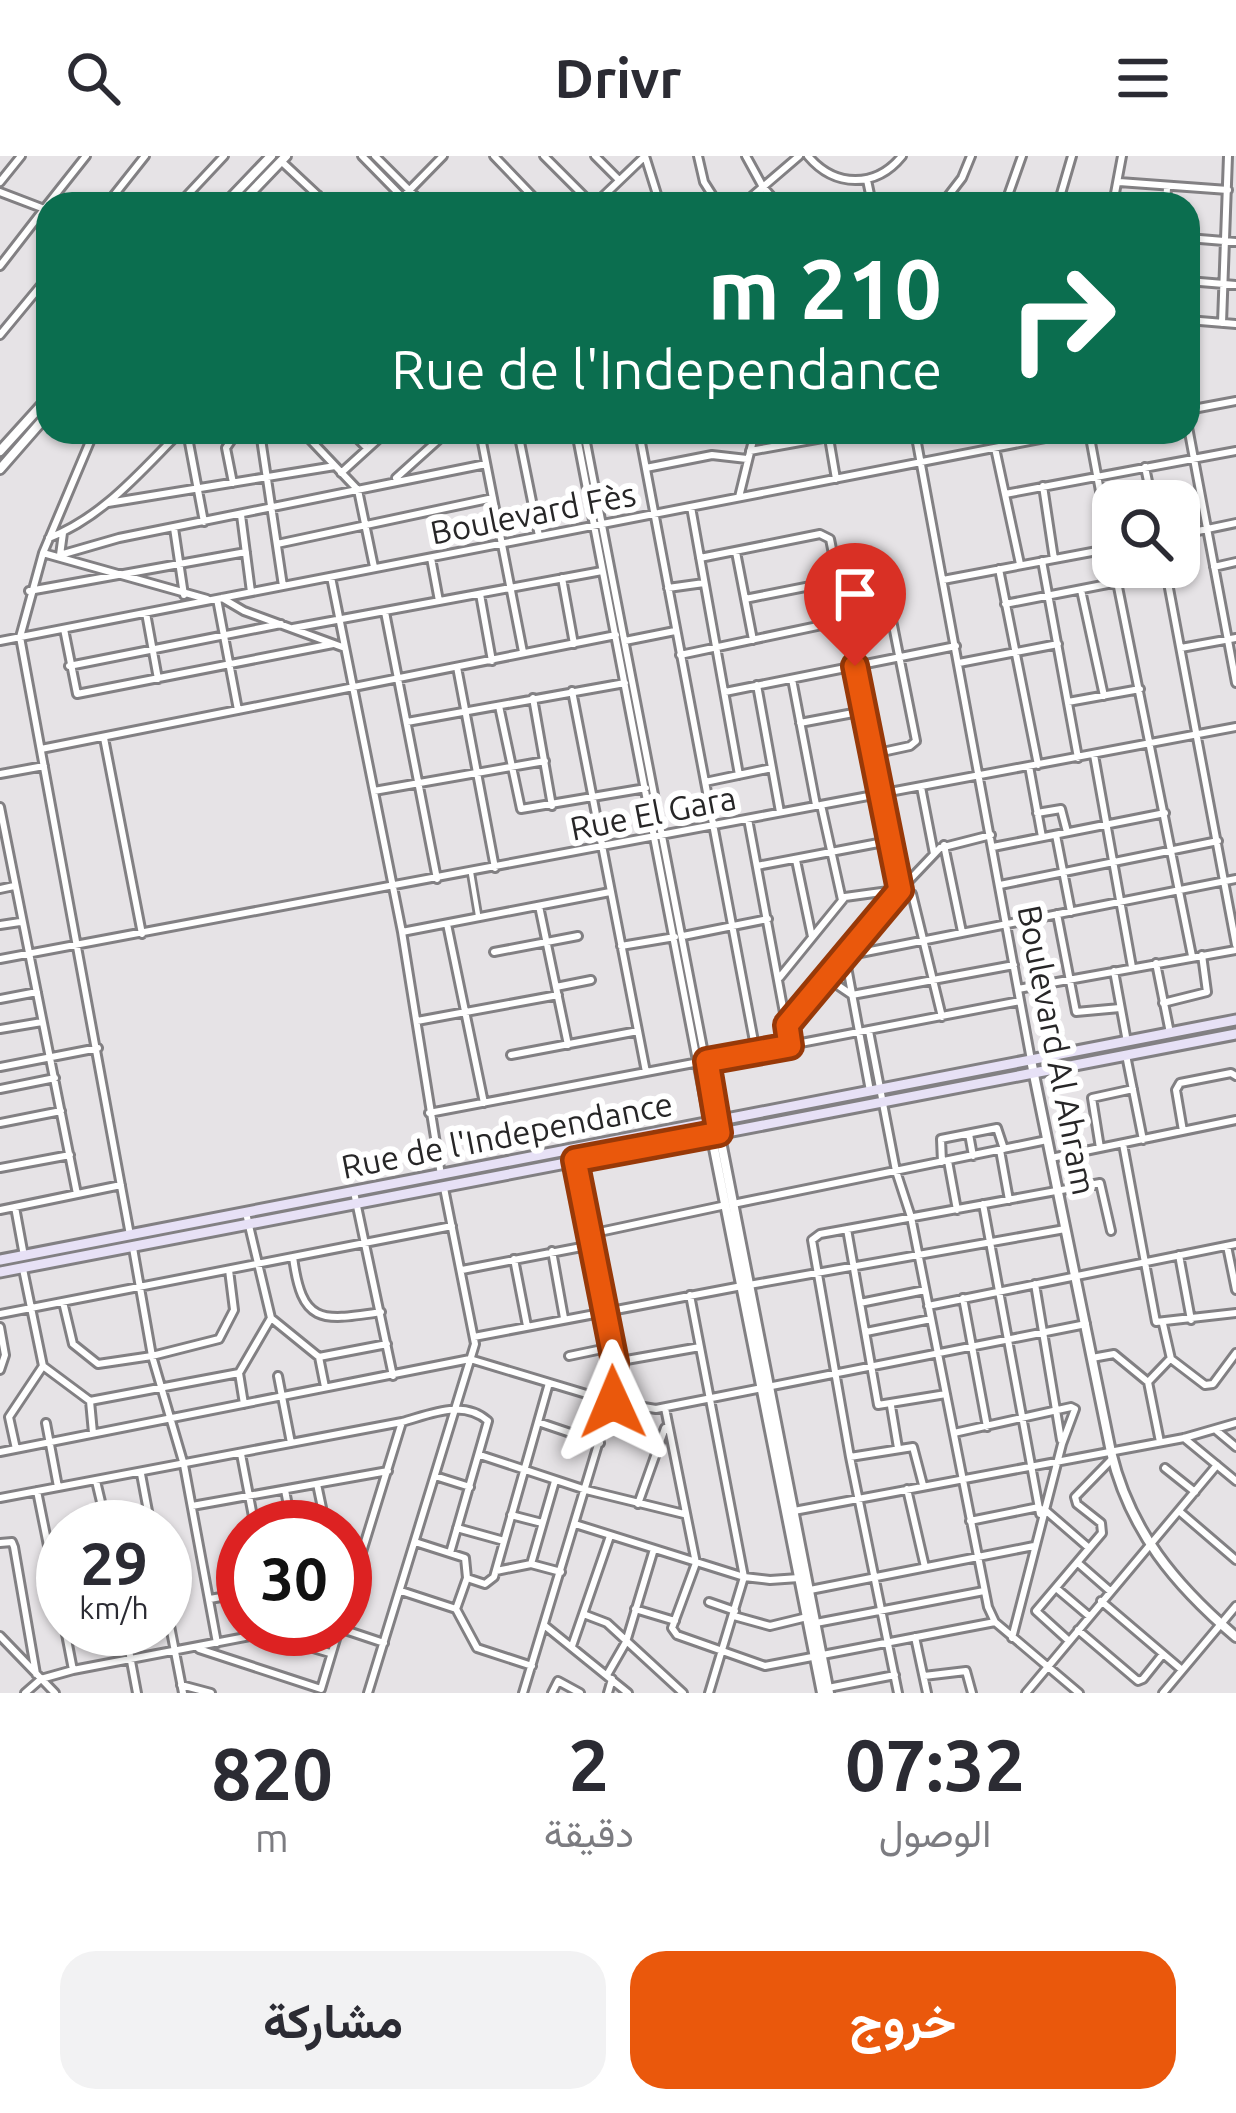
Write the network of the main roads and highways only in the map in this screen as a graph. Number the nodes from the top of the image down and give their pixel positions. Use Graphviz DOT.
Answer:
graph roads {
  1 [pos="1236,1020"];
  2 [pos="1236,1034"];
  3 [pos="878,1094"];
  4 [pos="0,1260"];
  5 [pos="23,1262"];
  6 [pos="0,1272"];
  1 -- 3 [label="main road, Rue de l'Independance"];
  2 -- 3 [label="main road, Rue de l'Independance"];
  3 -- 5 [label="main road, Rue de l'Independance"];
  4 -- 5 [label="main road, Rue de l'Independance"];
  5 -- 6 [label="main road, Rue de l'Independance"];
}
